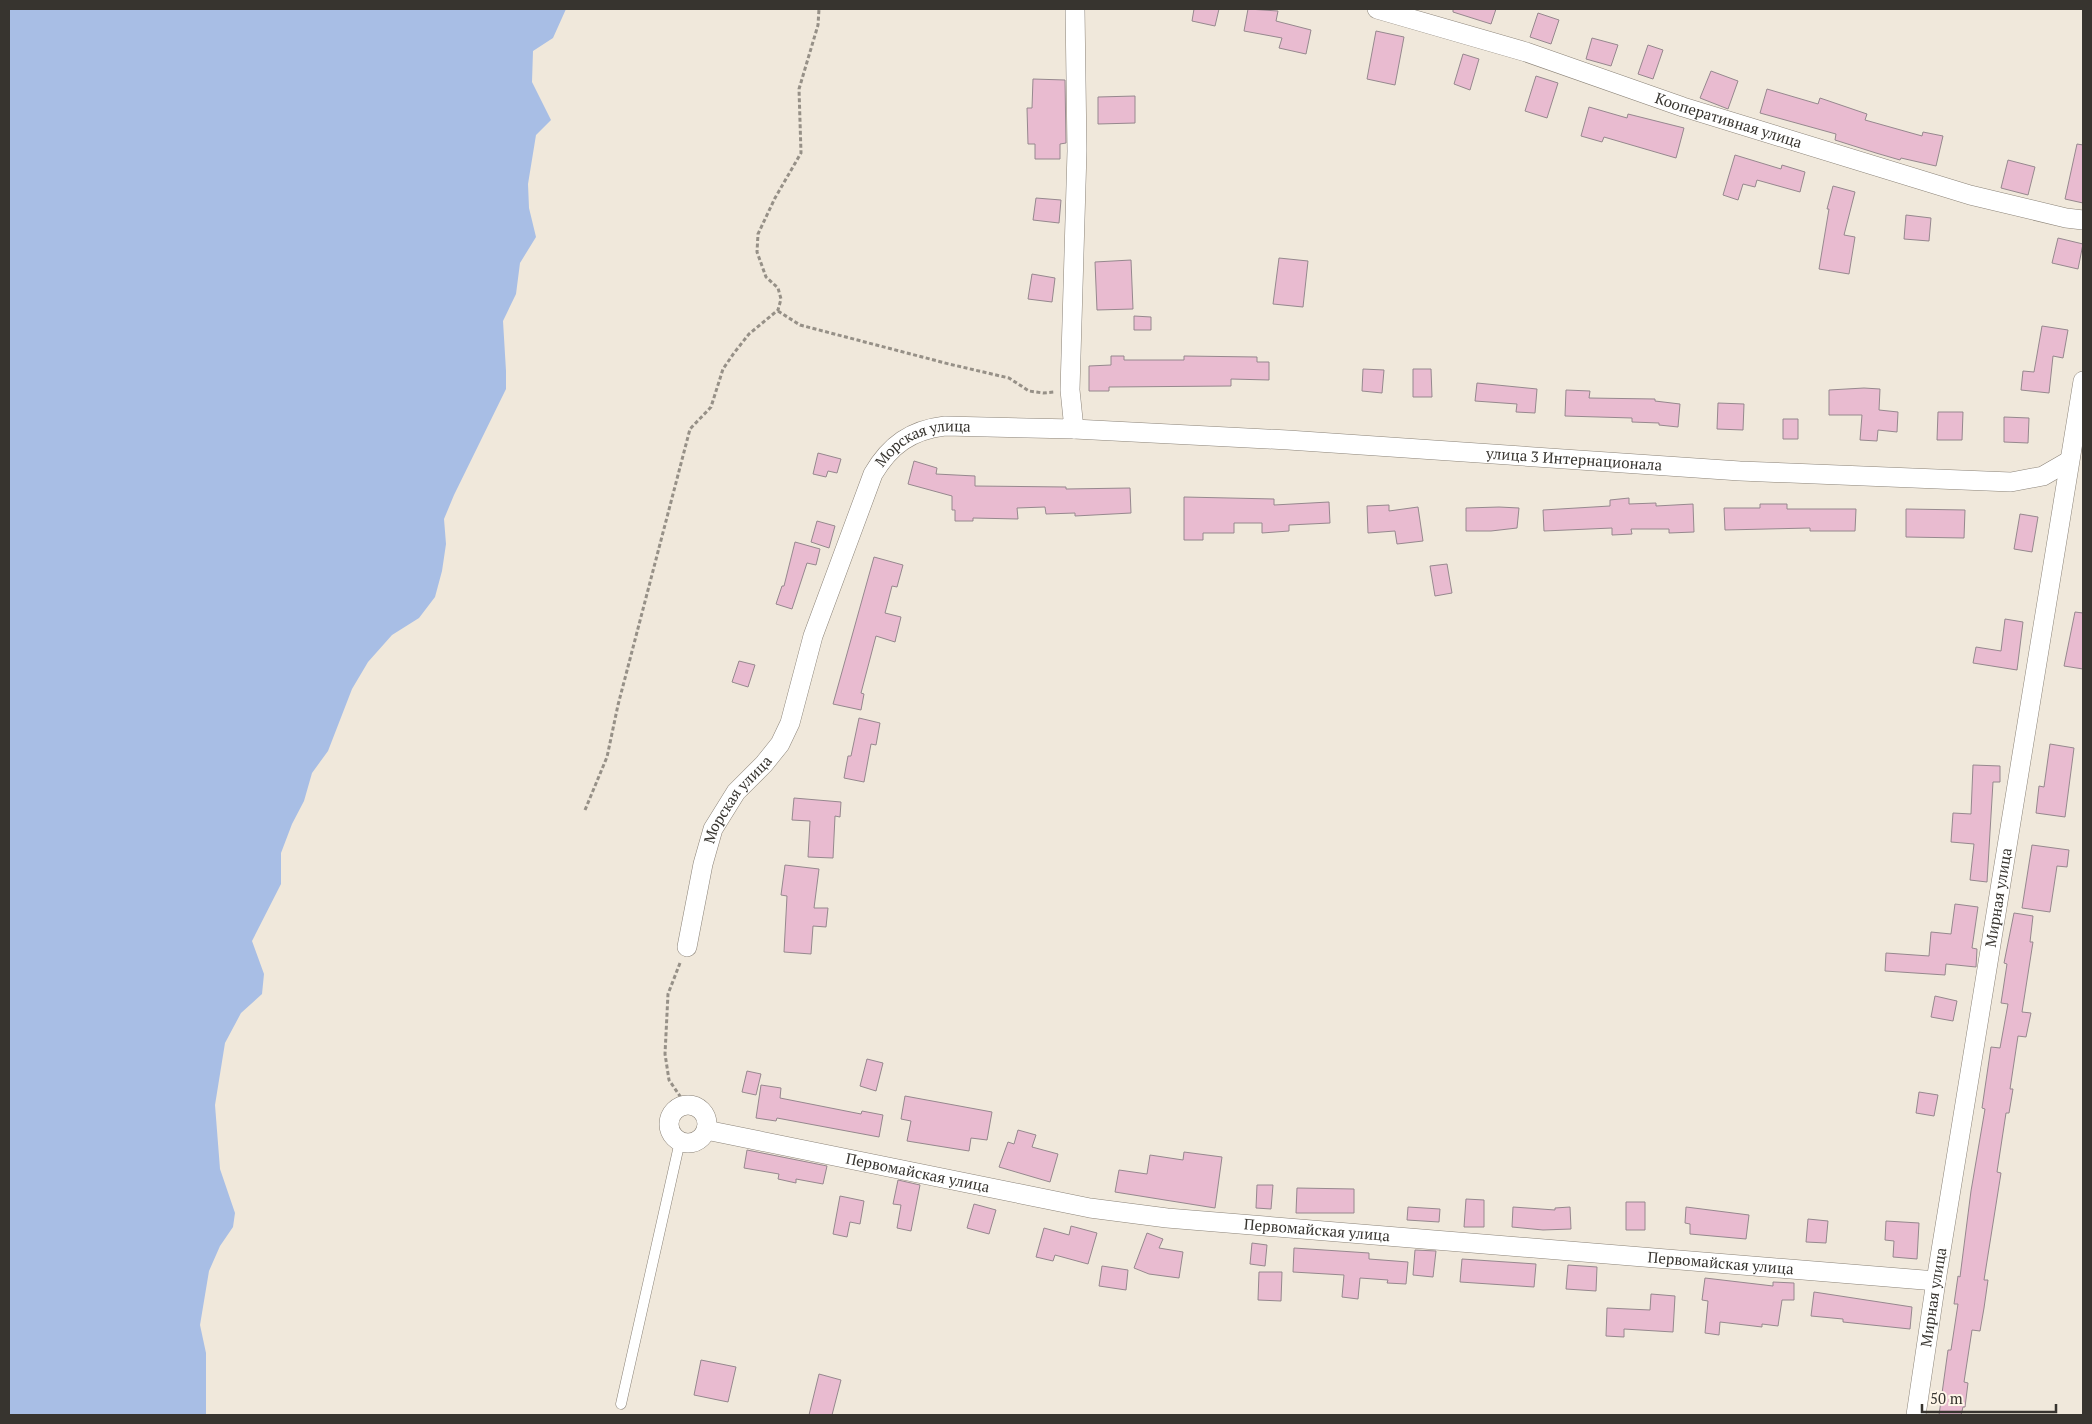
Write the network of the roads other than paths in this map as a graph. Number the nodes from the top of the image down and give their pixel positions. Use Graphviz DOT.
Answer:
graph roads {
  1 [pos="1075,9"];
  2 [pos="1377,9"];
  3 [pos="2083,220"];
  4 [pos="2083,381"];
  5 [pos="1074,429"];
  6 [pos="2069,461"];
  7 [pos="687,947"];
  8 [pos="706,1130"];
  9 [pos="680,1142"];
  10 [pos="1936,1281"];
  11 [pos="620,1404"];
  12 [pos="1916,1415"];
  1 -- 5 [label="street"];
  2 -- 3 [label="street, Кооперативная улица"];
  4 -- 6 [label="street, Мирная улица"];
  5 -- 6 [label="street, улица 3 Интернационала"];
  5 -- 7 [label="street, Морская улица"];
  6 -- 10 [label="street, Мирная улица"];
  8 -- 9 [label="street"];
  8 -- 9 [label="street"];
  8 -- 10 [label="street, Первомайская улица"];
  9 -- 11 [label="lane"];
  10 -- 12 [label="street, Мирная улица"];
}
